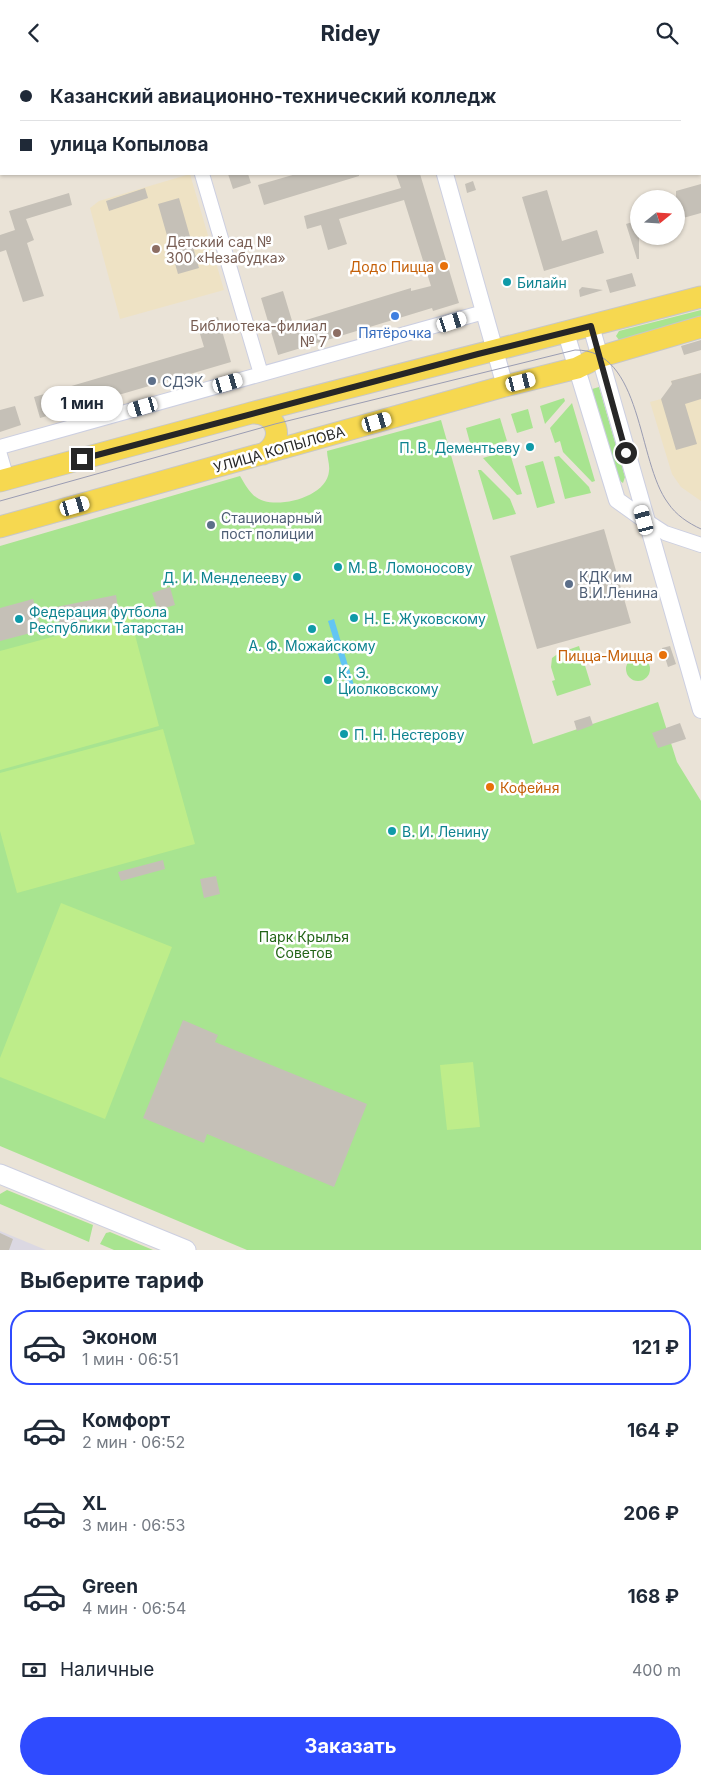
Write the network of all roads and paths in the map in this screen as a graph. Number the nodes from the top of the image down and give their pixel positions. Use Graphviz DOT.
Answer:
graph roads {
  1 [pos="202,175"];
  2 [pos="445,175"];
  3 [pos="701,297"];
  4 [pos="484,313"];
  5 [pos="591,326"];
  6 [pos="701,327"];
  7 [pos="566,333"];
  8 [pos="494,349"];
  9 [pos="599,357"];
  10 [pos="577,368"];
  11 [pos="260,374"];
  12 [pos="505,386"];
  13 [pos="252,413"];
  14 [pos="0,447"];
  15 [pos="263,454"];
  16 [pos="0,455"];
  17 [pos="4,480"];
  18 [pos="644,520"];
  19 [pos="0,527"];
  20 [pos="701,545"];
  21 [pos="701,710"];
  22 [pos="0,1174"];
  23 [pos="186,1250"];
  1 -- 11 [label="street"];
  2 -- 4 [label="street"];
  3 -- 5 [label="main road"];
  4 -- 8 [label="street"];
  4 -- 11 [label="street"];
  5 -- 7 [label="main road"];
  5 -- 9 [label="street"];
  6 -- 9 [label="main road, УЛИЦА КОПЫЛОВА"];
  7 -- 8 [label="main road"];
  7 -- 10 [label="street"];
  8 -- 12 [label="street"];
  8 -- 13 [label="main road"];
  9 -- 10 [label="main road, УЛИЦА КОПЫЛОВА"];
  9 -- 18 [label="street"];
  10 -- 12 [label="main road, УЛИЦА КОПЫЛОВА"];
  10 -- 18 [label="street"];
  11 -- 14 [label="street"];
  12 -- 15 [label="main road, УЛИЦА КОПЫЛОВА"];
  13 -- 15 [label="main road"];
  13 -- 17 [label="main road"];
  15 -- 19 [label="main road, УЛИЦА КОПЫЛОВА"];
  16 -- 17 [label="street"];
  18 -- 20 [label="street"];
  18 -- 21 [label="street"];
  22 -- 23 [label="main road"];
}
